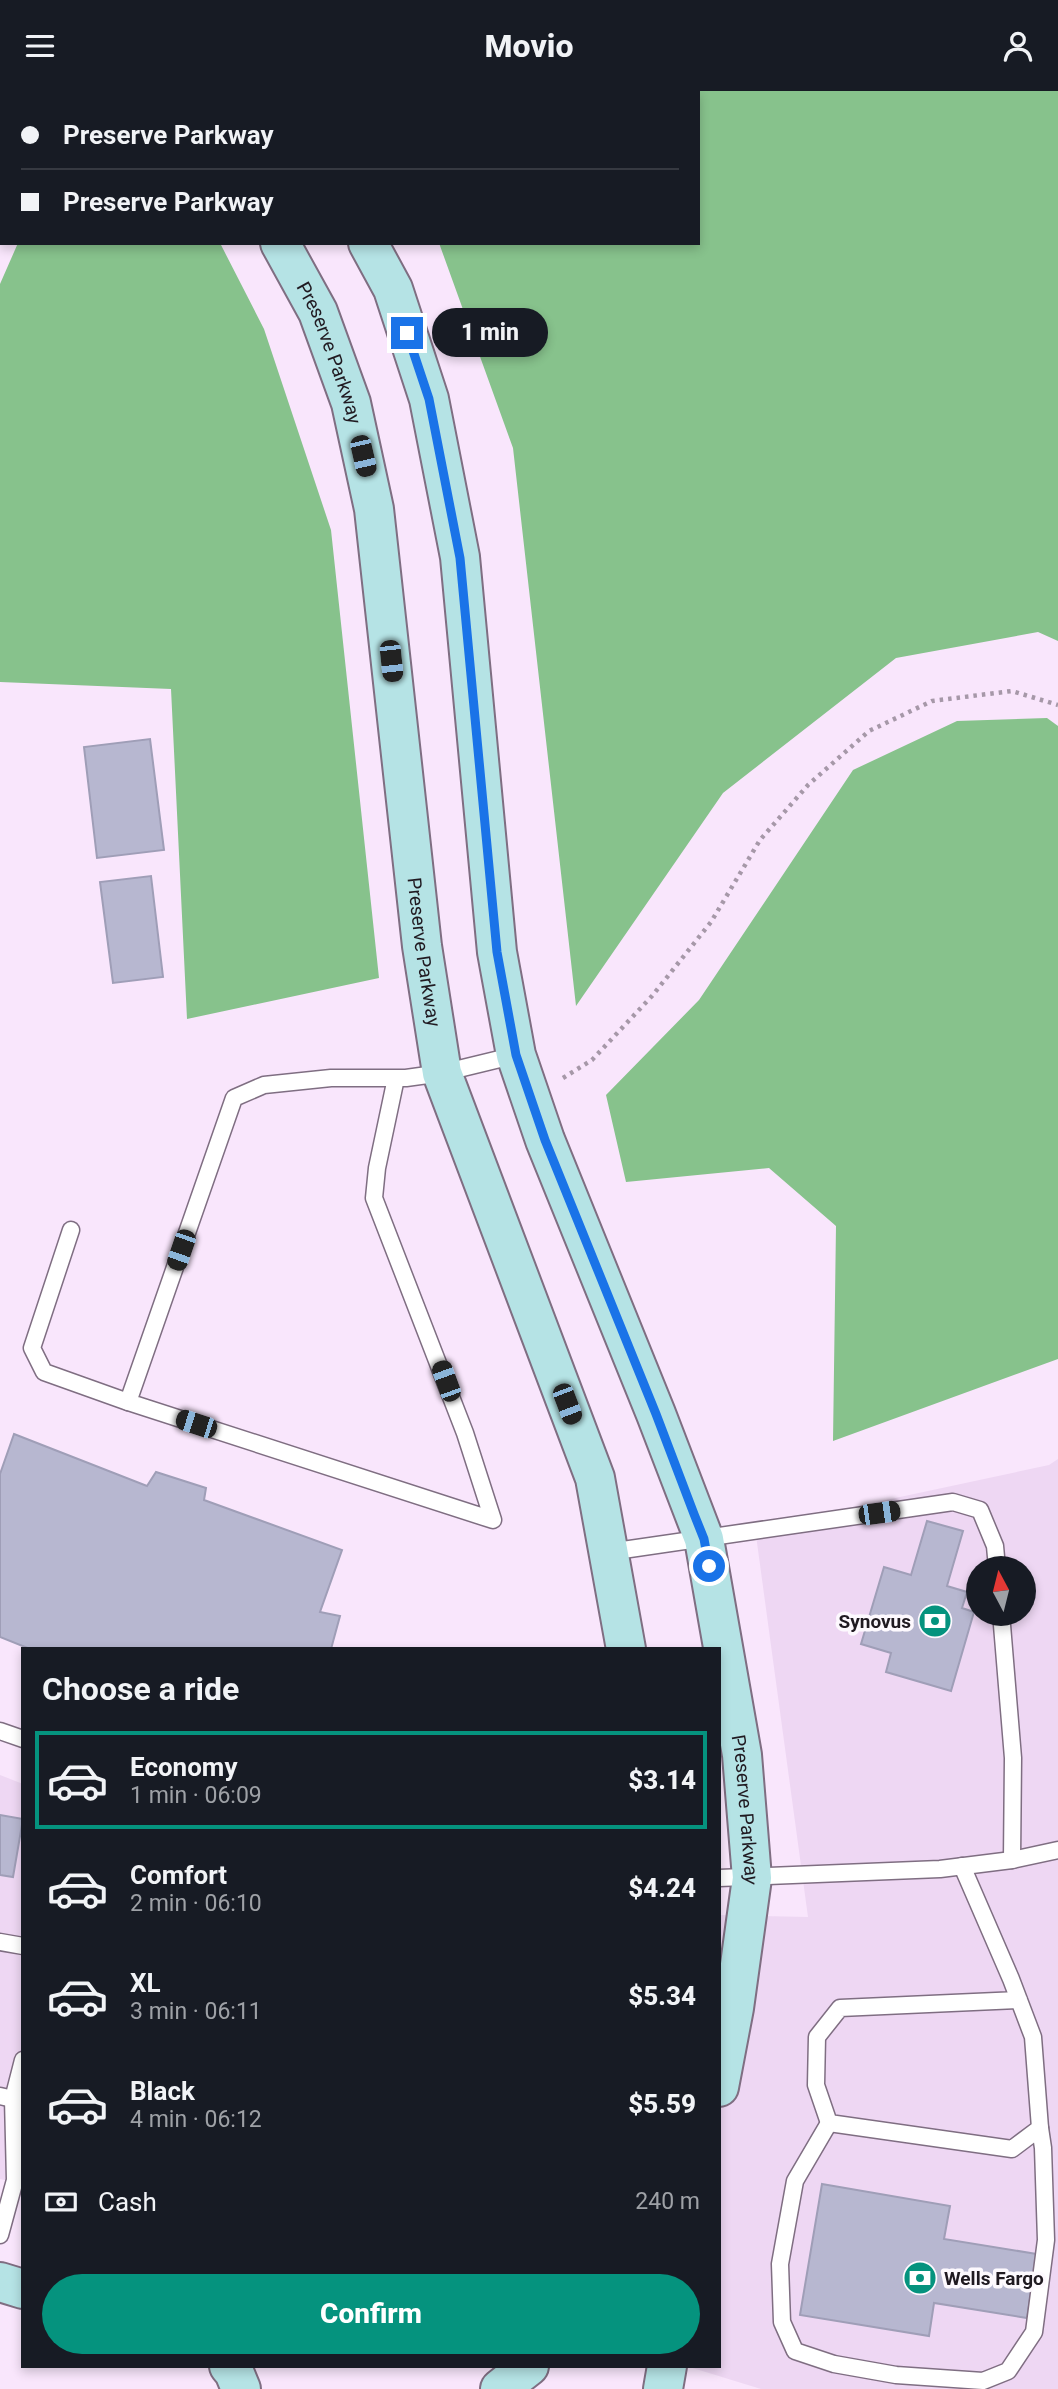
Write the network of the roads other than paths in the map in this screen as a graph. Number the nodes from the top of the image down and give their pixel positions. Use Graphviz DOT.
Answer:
graph roads {
  1 [pos="281,245"];
  2 [pos="369,245"];
  3 [pos="516,1055"];
  4 [pos="442,1073"];
  5 [pos="396,1078"];
  6 [pos="71,1230"];
  7 [pos="128,1402"];
  8 [pos="704,1539"];
  9 [pos="609,1552"];
  10 [pos="996,1556"];
  11 [pos="1002,1626"];
  12 [pos="626,1647"];
  13 [pos="0,1731"];
  14 [pos="21,1738"];
  15 [pos="1058,1850"];
  16 [pos="1012,1860"];
  17 [pos="962,1866"];
  18 [pos="736,1878"];
  19 [pos="0,1942"];
  20 [pos="21,1946"];
  21 [pos="1018,2000"];
  22 [pos="21,2065"];
  23 [pos="721,2076"];
  24 [pos="7,2098"];
  25 [pos="829,2123"];
  26 [pos="1040,2128"];
  27 [pos="18,2143"];
  28 [pos="0,2235"];
  29 [pos="0,2282"];
  30 [pos="21,2288"];
  31 [pos="231,2368"];
  32 [pos="526,2368"];
  33 [pos="539,2368"];
  34 [pos="667,2368"];
  35 [pos="241,2389"];
  36 [pos="499,2389"];
  37 [pos="536,2389"];
  38 [pos="663,2389"];
  1 -- 4 [label="street, Preserve Parkway"];
  2 -- 3 [label="street, Preserve Parkway"];
  3 -- 4 [label="lane"];
  3 -- 8 [label="street, Preserve Parkway"];
  4 -- 5 [label="lane"];
  4 -- 9 [label="street, Preserve Parkway"];
  5 -- 7 [label="lane"];
  5 -- 7 [label="lane"];
  6 -- 7 [label="lane"];
  8 -- 9 [label="lane"];
  8 -- 10 [label="lane"];
  8 -- 18 [label="street, Preserve Parkway"];
  9 -- 12 [label="street, Preserve Parkway"];
  11 -- 16 [label="lane"];
  13 -- 14 [label="lane"];
  15 -- 16 [label="lane"];
  16 -- 17 [label="lane"];
  17 -- 18 [label="lane"];
  17 -- 21 [label="lane"];
  18 -- 23 [label="street, Preserve Parkway"];
  19 -- 20 [label="lane"];
  21 -- 25 [label="lane"];
  21 -- 26 [label="lane"];
  22 -- 24 [label="lane"];
  24 -- 27 [label="lane"];
  25 -- 26 [label="lane"];
  25 -- 26 [label="lane"];
  27 -- 28 [label="lane"];
  29 -- 30 [label="street"];
  31 -- 35 [label="street"];
  32 -- 36 [label="street"];
  33 -- 37 [label="street"];
  34 -- 38 [label="street"];
}
